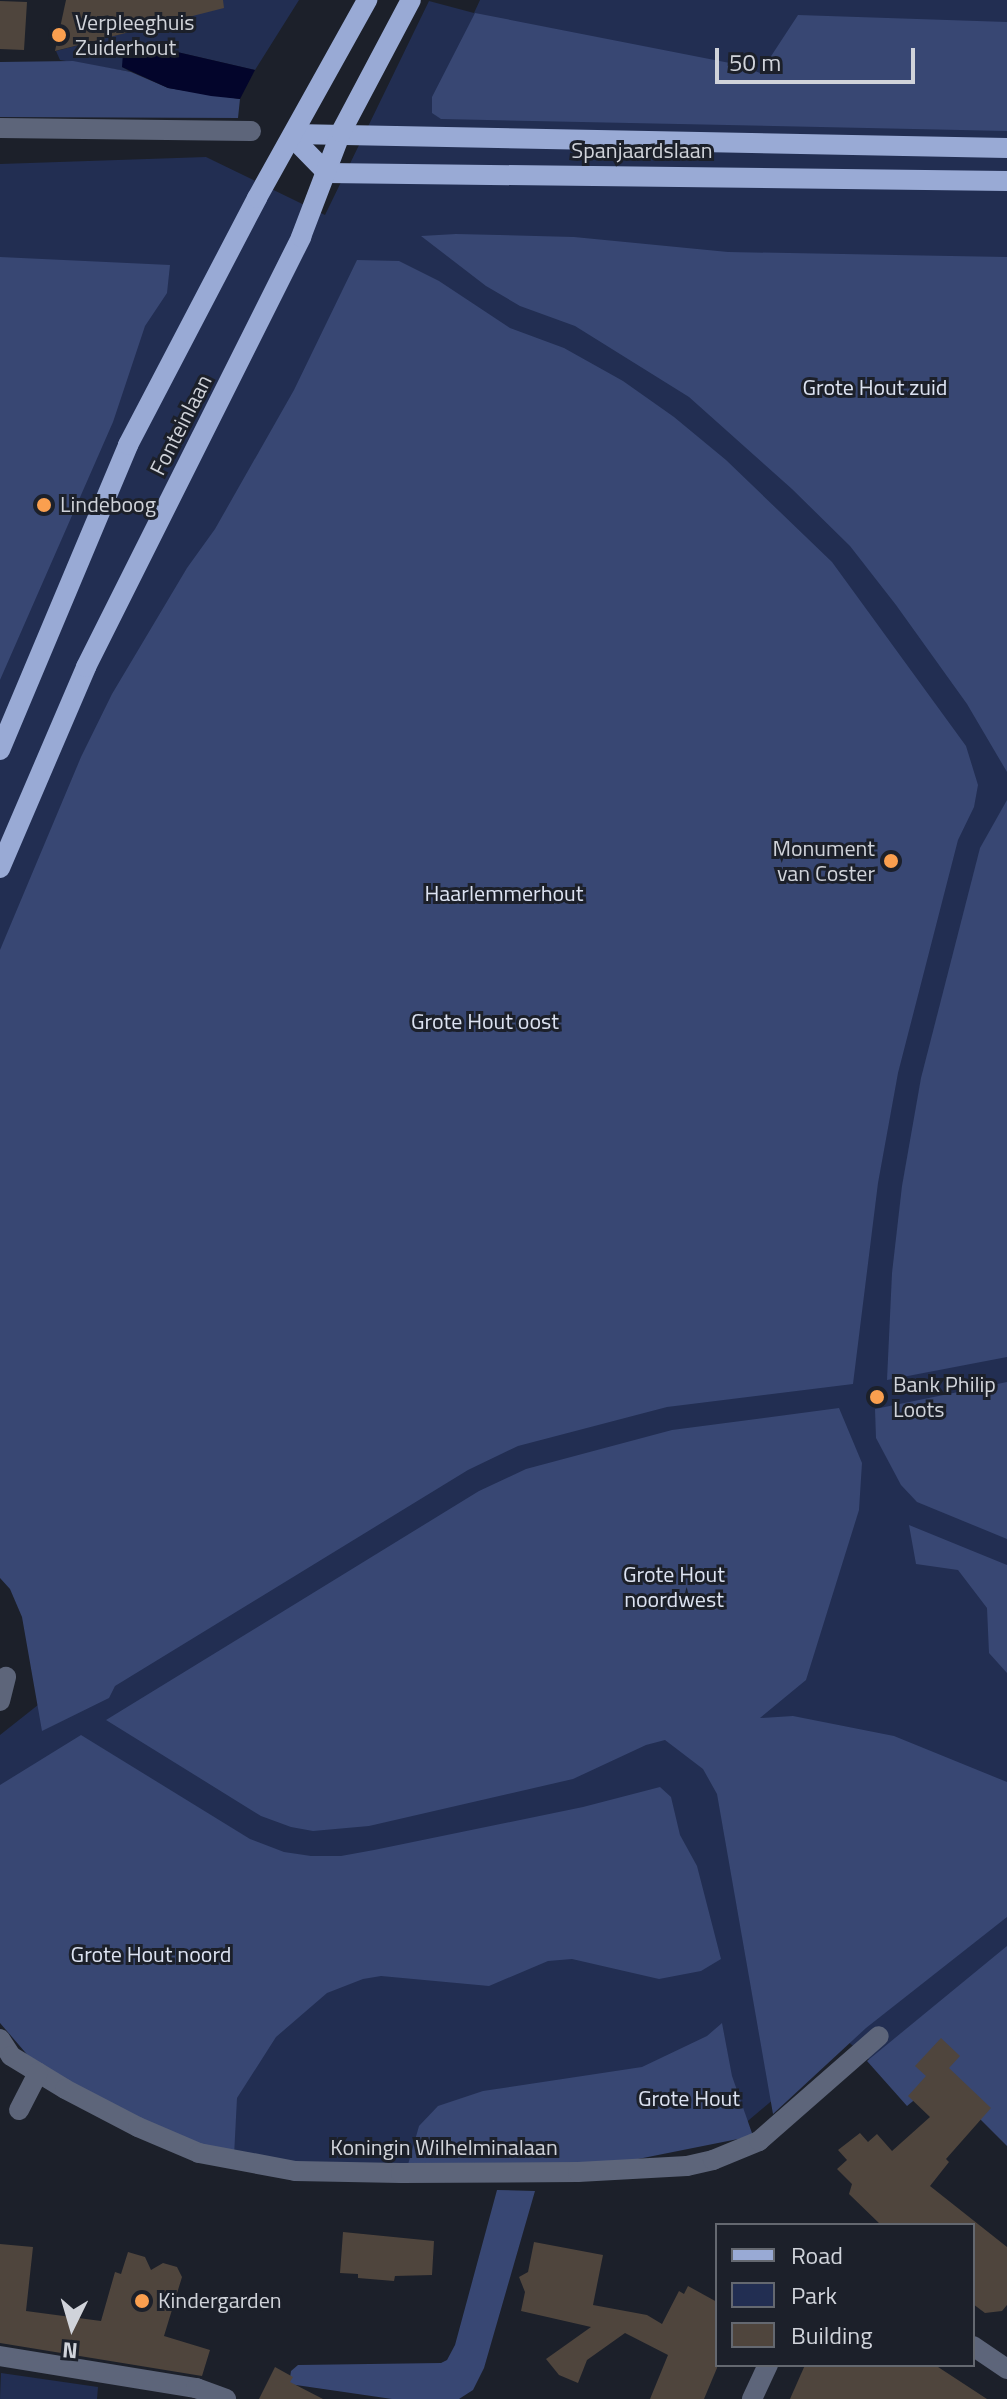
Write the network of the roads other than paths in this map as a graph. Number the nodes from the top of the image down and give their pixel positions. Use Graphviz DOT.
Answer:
graph roads {
  1 [pos="367,0"];
  2 [pos="411,0"];
  3 [pos="0,128"];
  4 [pos="251,131"];
  5 [pos="341,132"];
  6 [pos="293,135"];
  7 [pos="1007,148"];
  8 [pos="327,173"];
  9 [pos="1007,181"];
  10 [pos="0,750"];
  11 [pos="0,868"];
  12 [pos="6,1677"];
  13 [pos="0,1701"];
  14 [pos="879,2036"];
  15 [pos="0,2039"];
  16 [pos="38,2073"];
  17 [pos="19,2110"];
  18 [pos="975,2347"];
  19 [pos="0,2356"];
  20 [pos="767,2367"];
  21 [pos="1007,2369"];
  22 [pos="226,2399"];
  23 [pos="752,2399"];
  1 -- 6 [label="main road, Fonteinlaan"];
  2 -- 5 [label="main road, Fonteinlaan"];
  3 -- 4 [label="street"];
  5 -- 6 [label="main road, Spanjaardslaan"];
  5 -- 7 [label="main road, Spanjaardslaan"];
  5 -- 8 [label="main road, Fonteinlaan"];
  6 -- 8 [label="main road"];
  6 -- 10 [label="main road, Fonteinlaan"];
  8 -- 9 [label="main road, Spanjaardslaan"];
  8 -- 11 [label="main road, Fonteinlaan"];
  12 -- 13 [label="street"];
  14 -- 16 [label="street, Koningin Wilhelminalaan"];
  15 -- 16 [label="street, Koningin Wilhelminalaan"];
  16 -- 17 [label="street"];
  18 -- 21 [label="street"];
  19 -- 22 [label="street"];
  20 -- 23 [label="street"];
}
